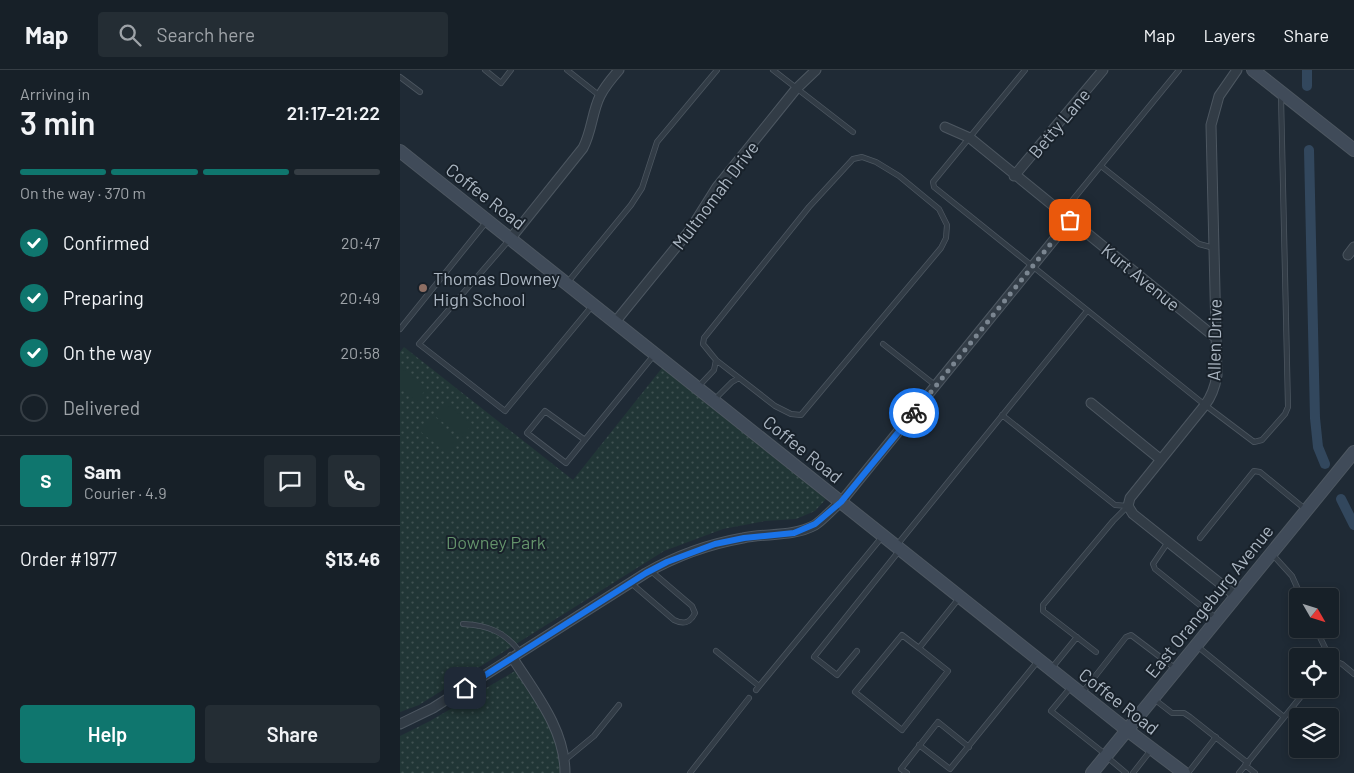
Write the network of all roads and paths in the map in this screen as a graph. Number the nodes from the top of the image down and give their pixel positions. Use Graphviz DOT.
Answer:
graph roads {
  1 [pos="485,70"];
  2 [pos="511,70"];
  3 [pos="567,70"];
  4 [pos="619,70"];
  5 [pos="718,70"];
  6 [pos="773,70"];
  7 [pos="816,70"];
  8 [pos="1025,70"];
  9 [pos="1103,70"];
  10 [pos="1179,70"];
  11 [pos="1237,70"];
  12 [pos="1253,70"];
  13 [pos="400,77"];
  14 [pos="796,89"];
  15 [pos="420,92"];
  16 [pos="1281,92"];
  17 [pos="600,96"];
  18 [pos="945,127"];
  19 [pos="853,132"];
  20 [pos="970,138"];
  21 [pos="1354,150"];
  22 [pos="400,151"];
  23 [pos="1101,166"];
  24 [pos="1014,176"];
  25 [pos="1062,214"];
  26 [pos="488,220"];
  27 [pos="1070,220"];
  28 [pos="511,238"];
  29 [pos="1354,247"];
  30 [pos="1214,248"];
  31 [pos="1348,255"];
  32 [pos="1034,267"];
  33 [pos="568,283"];
  34 [pos="594,304"];
  35 [pos="1088,311"];
  36 [pos="616,321"];
  37 [pos="400,329"];
  38 [pos="1216,338"];
  39 [pos="883,344"];
  40 [pos="656,353"];
  41 [pos="716,360"];
  42 [pos="739,378"];
  43 [pos="936,386"];
  44 [pos="698,387"];
  45 [pos="714,400"];
  46 [pos="1091,403"];
  47 [pos="1205,405"];
  48 [pos="1002,415"];
  49 [pos="585,440"];
  50 [pos="1353,454"];
  51 [pos="1160,459"];
  52 [pos="841,502"];
  53 [pos="1128,506"];
  54 [pos="1306,510"];
  55 [pos="883,536"];
  56 [pos="1200,538"];
  57 [pos="1168,542"];
  58 [pos="898,548"];
  59 [pos="1271,553"];
  60 [pos="650,570"];
  61 [pos="630,582"];
  62 [pos="1297,588"];
  63 [pos="1236,596"];
  64 [pos="960,597"];
  65 [pos="1217,619"];
  66 [pos="464,624"];
  67 [pos="1077,637"];
  68 [pos="1196,645"];
  69 [pos="919,648"];
  70 [pos="716,651"];
  71 [pos="857,651"];
  72 [pos="1096,652"];
  73 [pos="516,655"];
  74 [pos="1039,660"];
  75 [pos="1339,663"];
  76 [pos="1051,669"];
  77 [pos="1176,669"];
  78 [pos="1354,674"];
  79 [pos="1077,690"];
  80 [pos="749,698"];
  81 [pos="1153,698"];
  82 [pos="1300,698"];
  83 [pos="619,705"];
  84 [pos="1284,717"];
  85 [pos="400,724"];
  86 [pos="1127,730"];
  87 [pos="1216,737"];
  88 [pos="920,746"];
  89 [pos="969,746"];
  90 [pos="1152,749"];
  91 [pos="1106,756"];
  92 [pos="565,760"];
  93 [pos="1246,764"];
  94 [pos="565,773"];
  95 [pos="690,773"];
  96 [pos="906,773"];
  97 [pos="1092,773"];
  98 [pos="1126,773"];
  99 [pos="1133,773"];
  100 [pos="1184,773"];
  101 [pos="1188,773"];
  102 [pos="1239,773"];
  103 [pos="1255,773"];
  1 -- 2 [label="lane"];
  3 -- 17 [label="lane"];
  4 -- 17 [label="street"];
  5 -- 33 [label="lane"];
  6 -- 14 [label="lane"];
  7 -- 14 [label="street, Multnomah Drive"];
  8 -- 20 [label="lane"];
  9 -- 24 [label="street, Betty Lane"];
  10 -- 23 [label="lane"];
  11 -- 30 [label="street, Allen Drive"];
  12 -- 16 [label="main road"];
  13 -- 15 [label="lane"];
  14 -- 19 [label="lane"];
  14 -- 36 [label="street, Multnomah Drive"];
  16 -- 21 [label="main road"];
  16 -- 47 [label="lane"];
  17 -- 28 [label="street"];
  18 -- 20 [label="street, Kurt Avenue"];
  20 -- 24 [label="street, Kurt Avenue"];
  20 -- 32 [label="lane"];
  22 -- 26 [label="main road, Coffee Road"];
  23 -- 25 [label="lane"];
  23 -- 30 [label="lane"];
  24 -- 25 [label="street, Kurt Avenue"];
  25 -- 27 [label="street, Kurt Avenue"];
  26 -- 28 [label="main road, Coffee Road"];
  26 -- 37 [label="lane"];
  27 -- 32 [label="street"];
  27 -- 38 [label="street, Kurt Avenue"];
  28 -- 33 [label="main road, Coffee Road"];
  28 -- 34 [label="lane"];
  29 -- 31 [label="street"];
  30 -- 38 [label="street, Allen Drive"];
  32 -- 35 [label="lane"];
  32 -- 43 [label="street"];
  33 -- 34 [label="main road, Coffee Road"];
  34 -- 36 [label="main road, Coffee Road"];
  35 -- 47 [label="lane"];
  35 -- 48 [label="lane"];
  36 -- 40 [label="main road, Coffee Road"];
  38 -- 47 [label="street, Allen Drive"];
  39 -- 43 [label="lane"];
  40 -- 44 [label="main road, Coffee Road"];
  40 -- 49 [label="lane"];
  41 -- 42 [label="lane"];
  41 -- 42 [label="lane"];
  41 -- 44 [label="lane"];
  42 -- 45 [label="lane"];
  43 -- 52 [label="street"];
  44 -- 45 [label="main road, Coffee Road"];
  45 -- 52 [label="main road, Coffee Road"];
  46 -- 51 [label="street"];
  47 -- 51 [label="street, Allen Drive"];
  48 -- 53 [label="lane"];
  48 -- 58 [label="lane"];
  49 -- 49 [label="lane"];
  50 -- 54 [label="main road, East Orangeburg Avenue"];
  51 -- 53 [label="street, Allen Drive"];
  52 -- 55 [label="main road, Coffee Road"];
  52 -- 60 [label="street"];
  53 -- 57 [label="street"];
  53 -- 67 [label="lane"];
  54 -- 56 [label="lane"];
  54 -- 59 [label="main road, East Orangeburg Avenue"];
  55 -- 58 [label="main road, Coffee Road"];
  55 -- 70 [label="lane"];
  57 -- 63 [label="street"];
  57 -- 65 [label="lane"];
  58 -- 64 [label="main road, Coffee Road"];
  58 -- 71 [label="lane"];
  59 -- 62 [label="lane"];
  59 -- 63 [label="main road, East Orangeburg Avenue"];
  60 -- 61 [label="street"];
  60 -- 61 [label="lane"];
  61 -- 73 [label="street"];
  63 -- 65 [label="main road, East Orangeburg Avenue"];
  64 -- 69 [label="lane"];
  64 -- 74 [label="main road, Coffee Road"];
  65 -- 68 [label="main road, East Orangeburg Avenue"];
  66 -- 73 [label="lane"];
  67 -- 72 [label="lane"];
  67 -- 76 [label="lane"];
  68 -- 77 [label="main road, East Orangeburg Avenue"];
  68 -- 84 [label="lane"];
  69 -- 69 [label="lane"];
  73 -- 85 [label="street"];
  73 -- 92 [label="street"];
  74 -- 76 [label="main road, Coffee Road"];
  74 -- 89 [label="lane"];
  75 -- 78 [label="lane"];
  76 -- 79 [label="main road, Coffee Road"];
  77 -- 79 [label="lane"];
  77 -- 81 [label="main road, East Orangeburg Avenue"];
  79 -- 86 [label="main road, Coffee Road"];
  79 -- 91 [label="lane"];
  80 -- 95 [label="lane"];
  81 -- 86 [label="main road, East Orangeburg Avenue"];
  81 -- 87 [label="lane"];
  82 -- 84 [label="lane"];
  83 -- 92 [label="lane"];
  84 -- 93 [label="lane"];
  86 -- 90 [label="main road, Coffee Road"];
  86 -- 91 [label="main road, East Orangeburg Avenue"];
  87 -- 93 [label="lane"];
  87 -- 101 [label="lane"];
  88 -- 89 [label="lane"];
  88 -- 89 [label="lane"];
  88 -- 96 [label="lane"];
  90 -- 99 [label="lane"];
  90 -- 100 [label="main road, Coffee Road"];
  91 -- 97 [label="main road, East Orangeburg Avenue"];
  91 -- 98 [label="lane"];
  92 -- 94 [label="street"];
  93 -- 102 [label="lane"];
  93 -- 103 [label="lane"];
}
